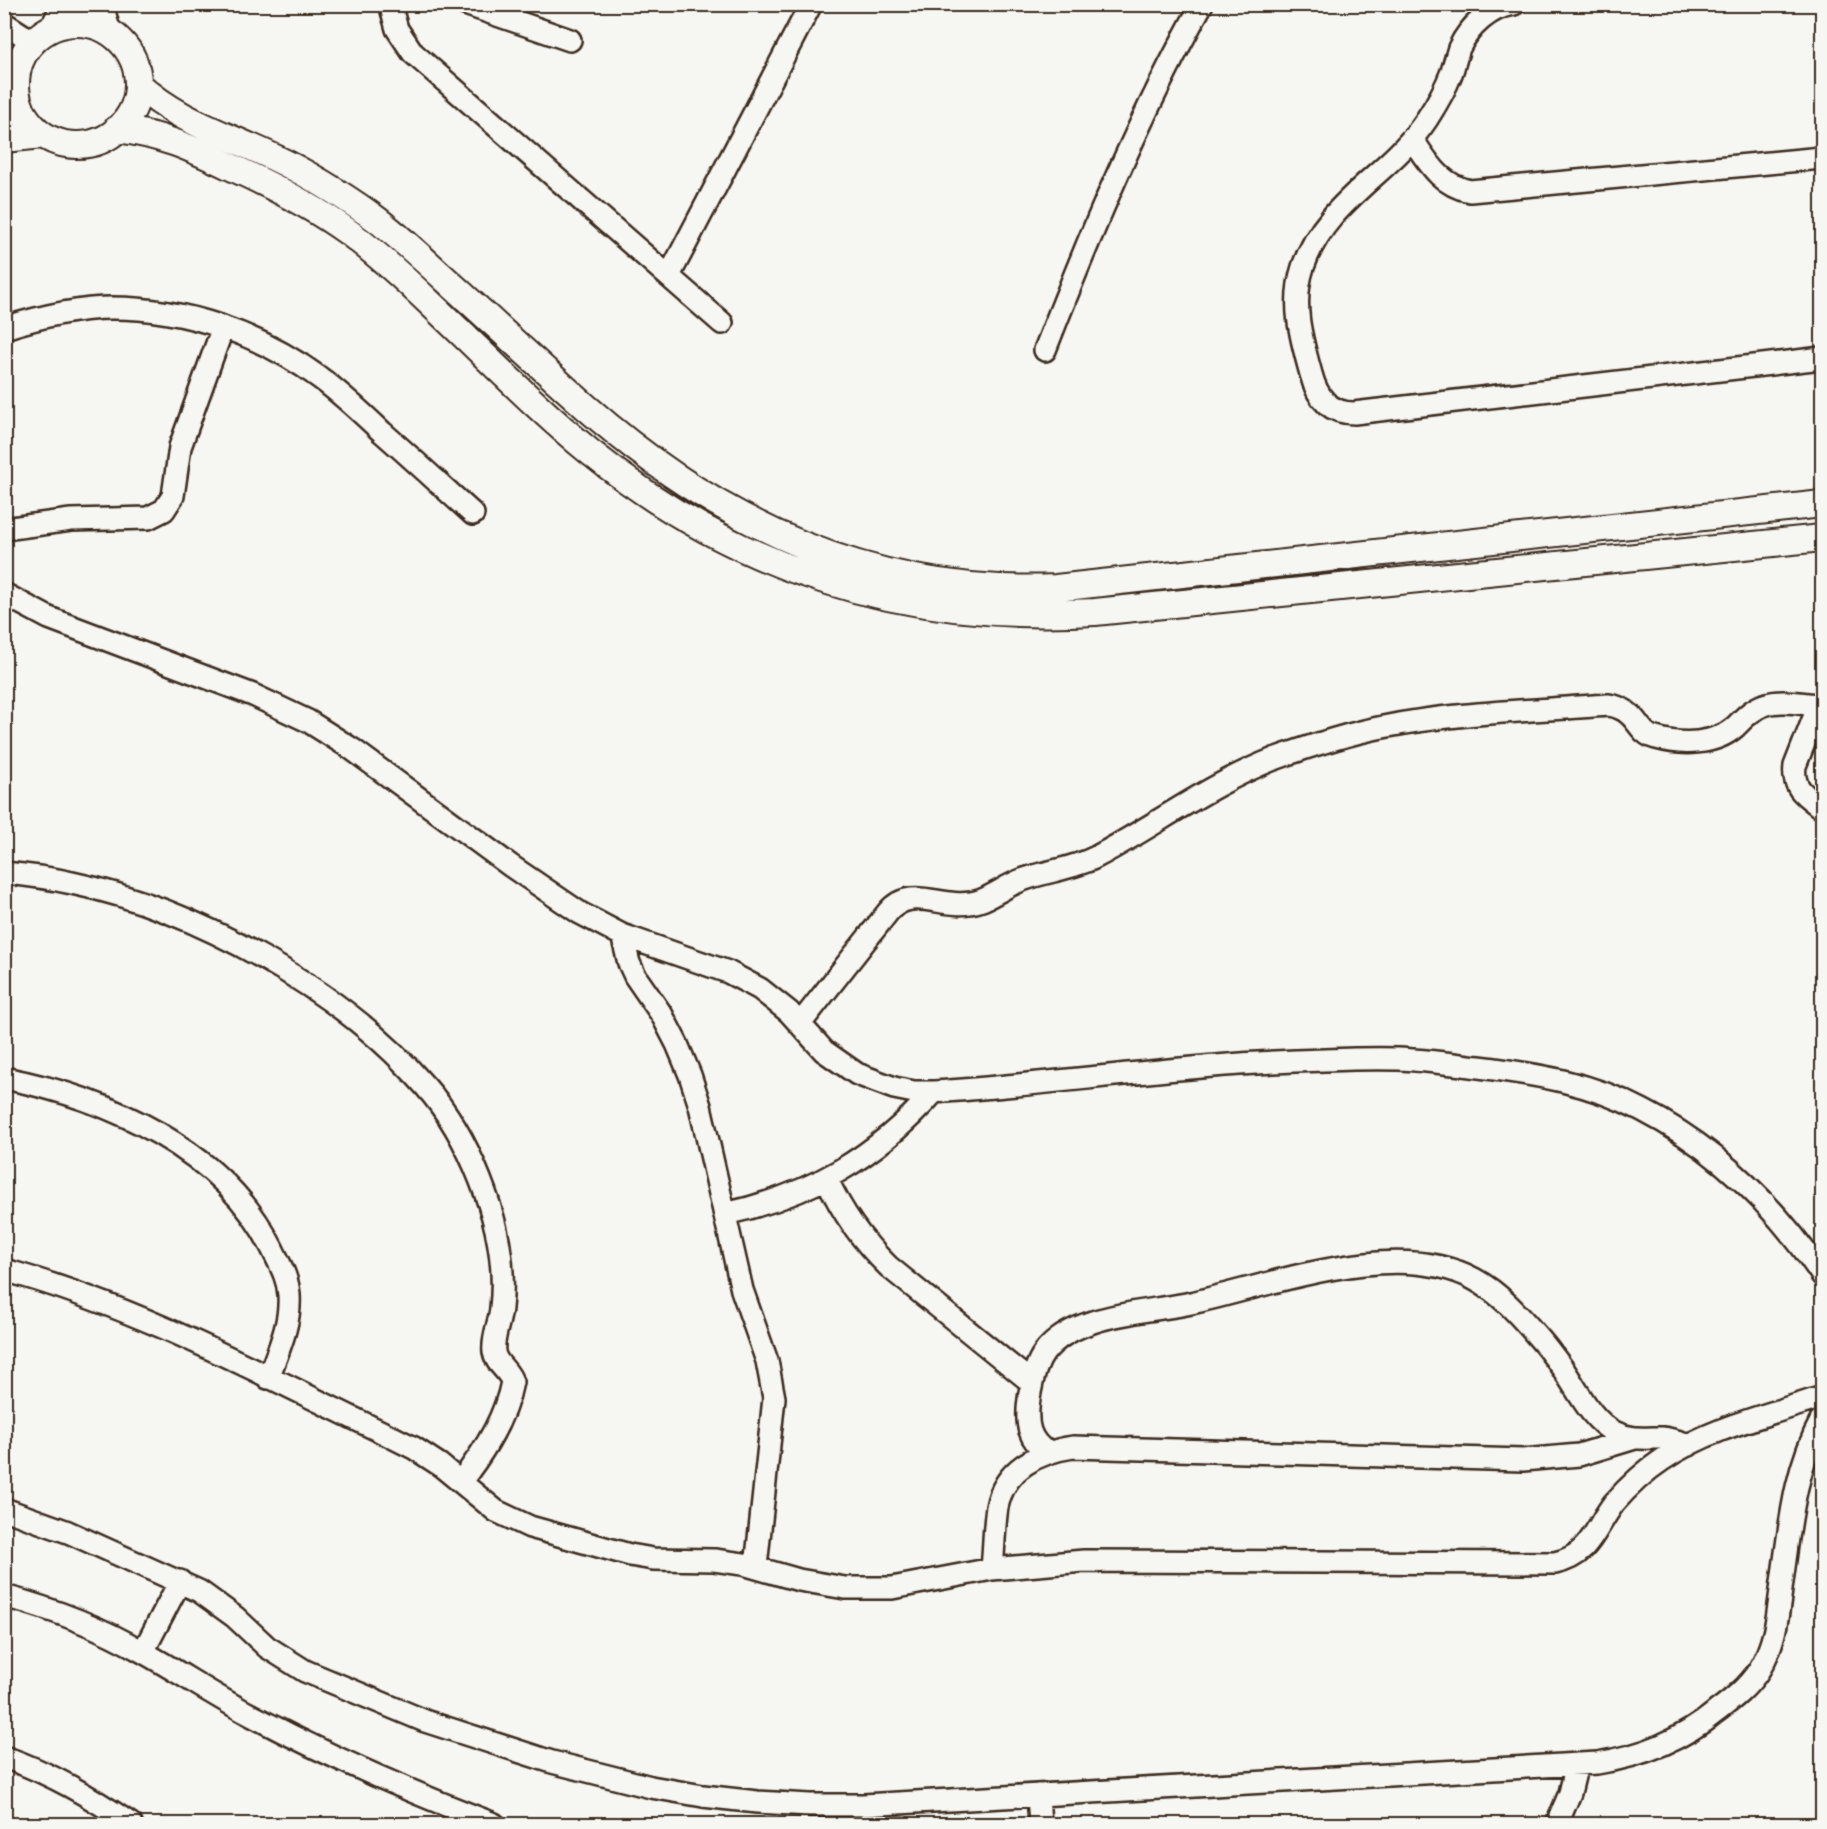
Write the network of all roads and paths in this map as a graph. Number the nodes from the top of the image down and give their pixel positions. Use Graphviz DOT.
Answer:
graph roads {
  1 [pos="63,4"];
  2 [pos="102,4"];
  3 [pos="390,4"];
  4 [pos="465,4"];
  5 [pos="811,4"];
  6 [pos="1202,4"];
  7 [pos="1514,4"];
  8 [pos="4,23"];
  9 [pos="110,33"];
  10 [pos="41,35"];
  11 [pos="570,40"];
  12 [pos="138,84"];
  13 [pos="10,88"];
  14 [pos="117,129"];
  15 [pos="43,135"];
  16 [pos="4,139"];
  17 [pos="1412,139"];
  18 [pos="1822,158"];
  19 [pos="669,276"];
  20 [pos="722,323"];
  21 [pos="223,327"];
  22 [pos="4,328"];
  23 [pos="1045,350"];
  24 [pos="1822,358"];
  25 [pos="1822,504"];
  26 [pos="473,514"];
  27 [pos="4,529"];
  28 [pos="1822,538"];
  29 [pos="4,594"];
  30 [pos="1822,808"];
  31 [pos="4,873"];
  32 [pos="622,935"];
  33 [pos="800,1024"];
  34 [pos="4,1078"];
  35 [pos="934,1092"];
  36 [pos="827,1179"];
  37 [pos="725,1214"];
  38 [pos="4,1270"];
  39 [pos="1822,1275"];
  40 [pos="268,1378"];
  41 [pos="1031,1382"];
  42 [pos="1822,1399"];
  43 [pos="1822,1419"];
  44 [pos="1635,1438"];
  45 [pos="1689,1444"];
  46 [pos="1047,1452"];
  47 [pos="461,1481"];
  48 [pos="4,1509"];
  49 [pos="756,1567"];
  50 [pos="992,1569"];
  51 [pos="180,1581"];
  52 [pos="4,1596"];
  53 [pos="143,1652"];
  54 [pos="4,1756"];
  55 [pos="1577,1764"];
  56 [pos="1038,1795"];
  57 [pos="131,1824"];
  58 [pos="494,1824"];
  59 [pos="1040,1824"];
  60 [pos="1557,1824"];
  1 -- 10 [label="street"];
  2 -- 9 [label="street"];
  3 -- 19 [label="street"];
  4 -- 11 [label="street"];
  5 -- 19 [label="street"];
  6 -- 23 [label="street"];
  7 -- 17 [label="street"];
  8 -- 10 [label="street"];
  9 -- 10 [label="street"];
  9 -- 12 [label="street"];
  10 -- 13 [label="street"];
  12 -- 14 [label="street"];
  12 -- 25 [label="street"];
  13 -- 15 [label="street"];
  14 -- 15 [label="street"];
  14 -- 28 [label="street"];
  15 -- 16 [label="street"];
  17 -- 18 [label="street"];
  17 -- 24 [label="street"];
  19 -- 20 [label="street"];
  21 -- 22 [label="street"];
  21 -- 26 [label="street"];
  21 -- 27 [label="street"];
  29 -- 32 [label="street"];
  30 -- 33 [label="street"];
  31 -- 47 [label="street"];
  32 -- 33 [label="street"];
  32 -- 37 [label="street"];
  33 -- 35 [label="street"];
  34 -- 40 [label="street"];
  35 -- 36 [label="street"];
  35 -- 39 [label="street"];
  36 -- 37 [label="street"];
  36 -- 41 [label="street"];
  37 -- 49 [label="street"];
  38 -- 40 [label="street"];
  40 -- 47 [label="street"];
  41 -- 44 [label="street"];
  41 -- 46 [label="street"];
  42 -- 45 [label="street"];
  43 -- 55 [label="street"];
  44 -- 45 [label="street"];
  44 -- 46 [label="street"];
  45 -- 50 [label="street"];
  46 -- 50 [label="street"];
  47 -- 49 [label="street"];
  48 -- 51 [label="street"];
  49 -- 50 [label="street"];
  51 -- 53 [label="street"];
  51 -- 56 [label="street"];
  52 -- 53 [label="street"];
  53 -- 58 [label="street"];
  54 -- 57 [label="street"];
  55 -- 56 [label="street"];
  55 -- 60 [label="street"];
  56 -- 59 [label="street"];
}
